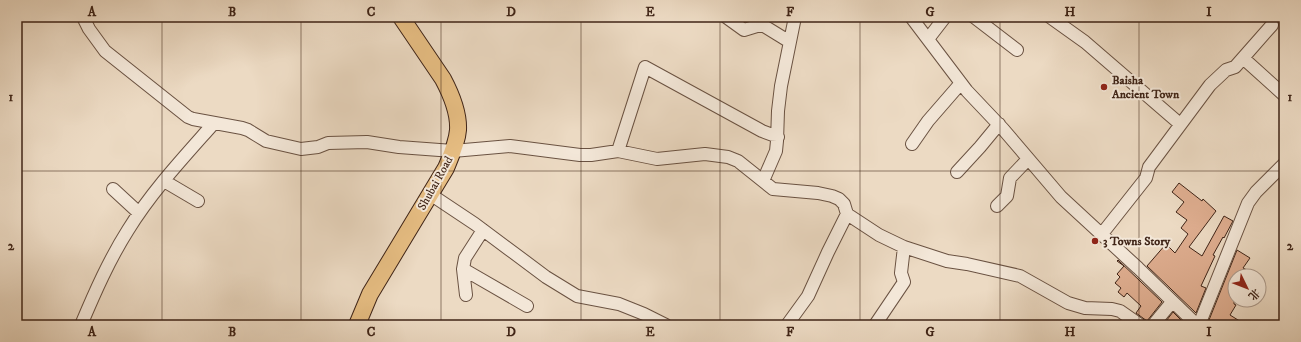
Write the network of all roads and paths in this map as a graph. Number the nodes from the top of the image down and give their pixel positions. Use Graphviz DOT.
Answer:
graph roads {
  1 [pos="83,17"];
  2 [pos="401,17"];
  3 [pos="726,17"];
  4 [pos="795,17"];
  5 [pos="911,17"];
  6 [pos="945,17"];
  7 [pos="974,17"];
  8 [pos="1054,18"];
  9 [pos="1272,25"];
  10 [pos="928,39"];
  11 [pos="790,42"];
  12 [pos="1017,50"];
  13 [pos="1243,58"];
  14 [pos="961,83"];
  15 [pos="1284,95"];
  16 [pos="214,123"];
  17 [pos="999,124"];
  18 [pos="1180,124"];
  19 [pos="778,137"];
  20 [pos="912,144"];
  21 [pos="453,151"];
  22 [pos="618,151"];
  23 [pos="1028,159"];
  24 [pos="1284,164"];
  25 [pos="957,172"];
  26 [pos="164,181"];
  27 [pos="763,181"];
  28 [pos="113,189"];
  29 [pos="430,194"];
  30 [pos="198,201"];
  31 [pos="997,206"];
  32 [pos="139,213"];
  33 [pos="847,214"];
  34 [pos="483,230"];
  35 [pos="1101,235"];
  36 [pos="904,247"];
  37 [pos="463,269"];
  38 [pos="466,295"];
  39 [pos="1172,302"];
  40 [pos="527,306"];
  41 [pos="81,325"];
  42 [pos="357,325"];
  43 [pos="666,325"];
  44 [pos="787,325"];
  45 [pos="875,325"];
  46 [pos="1140,325"];
  47 [pos="1153,325"];
  48 [pos="1198,325"];
  1 -- 16 [label="street"];
  2 -- 21 [label="main road, Shubai Road"];
  3 -- 11 [label="street"];
  4 -- 11 [label="street"];
  5 -- 10 [label="street"];
  6 -- 10 [label="street"];
  7 -- 12 [label="street"];
  8 -- 18 [label="street"];
  9 -- 13 [label="street"];
  10 -- 14 [label="street"];
  11 -- 19 [label="street"];
  13 -- 15 [label="street"];
  13 -- 18 [label="street"];
  14 -- 17 [label="street"];
  14 -- 20 [label="street"];
  16 -- 21 [label="street"];
  16 -- 26 [label="street"];
  17 -- 23 [label="street"];
  17 -- 25 [label="street"];
  18 -- 35 [label="street"];
  19 -- 22 [label="street"];
  19 -- 27 [label="street"];
  21 -- 22 [label="street"];
  21 -- 29 [label="main road, Shubai Road"];
  22 -- 27 [label="street"];
  23 -- 31 [label="street"];
  23 -- 35 [label="street"];
  24 -- 48 [label="street"];
  26 -- 30 [label="street"];
  26 -- 32 [label="street"];
  27 -- 33 [label="street"];
  28 -- 32 [label="street"];
  29 -- 34 [label="street"];
  29 -- 42 [label="main road, Shubai Road"];
  32 -- 41 [label="street"];
  33 -- 36 [label="street"];
  33 -- 44 [label="street"];
  34 -- 37 [label="street"];
  34 -- 43 [label="street"];
  35 -- 39 [label="street"];
  36 -- 45 [label="street"];
  36 -- 46 [label="street"];
  37 -- 38 [label="street"];
  37 -- 40 [label="street"];
  39 -- 47 [label="street"];
  39 -- 48 [label="street"];
}
